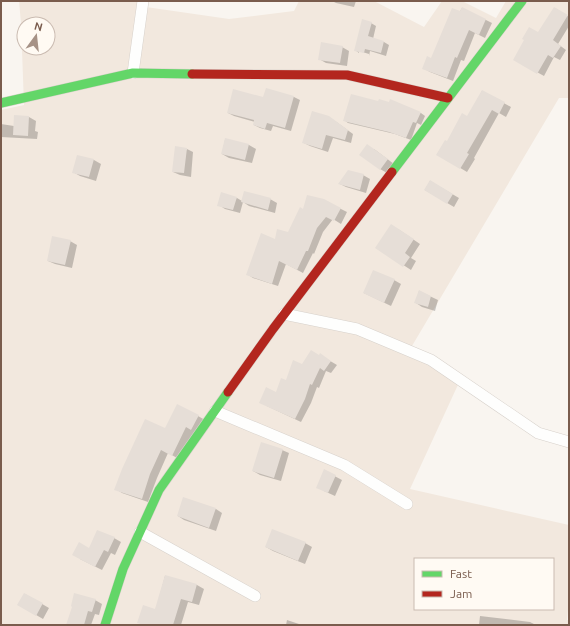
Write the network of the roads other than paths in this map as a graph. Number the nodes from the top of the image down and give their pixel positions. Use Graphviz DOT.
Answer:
graph roads {
  1 [pos="143,1"];
  2 [pos="522,1"];
  3 [pos="133,73"];
  4 [pos="448,98"];
  5 [pos="1,103"];
  6 [pos="284,314"];
  7 [pos="215,411"];
  8 [pos="569,442"];
  9 [pos="407,504"];
  10 [pos="140,532"];
  11 [pos="255,596"];
  12 [pos="105,625"];
  1 -- 3 [label="street"];
  2 -- 4 [label="street"];
  3 -- 4 [label="street"];
  3 -- 5 [label="street"];
  4 -- 6 [label="street"];
  6 -- 7 [label="street"];
  6 -- 8 [label="street"];
  7 -- 9 [label="street"];
  7 -- 10 [label="street"];
  10 -- 11 [label="street"];
  10 -- 12 [label="street"];
}
